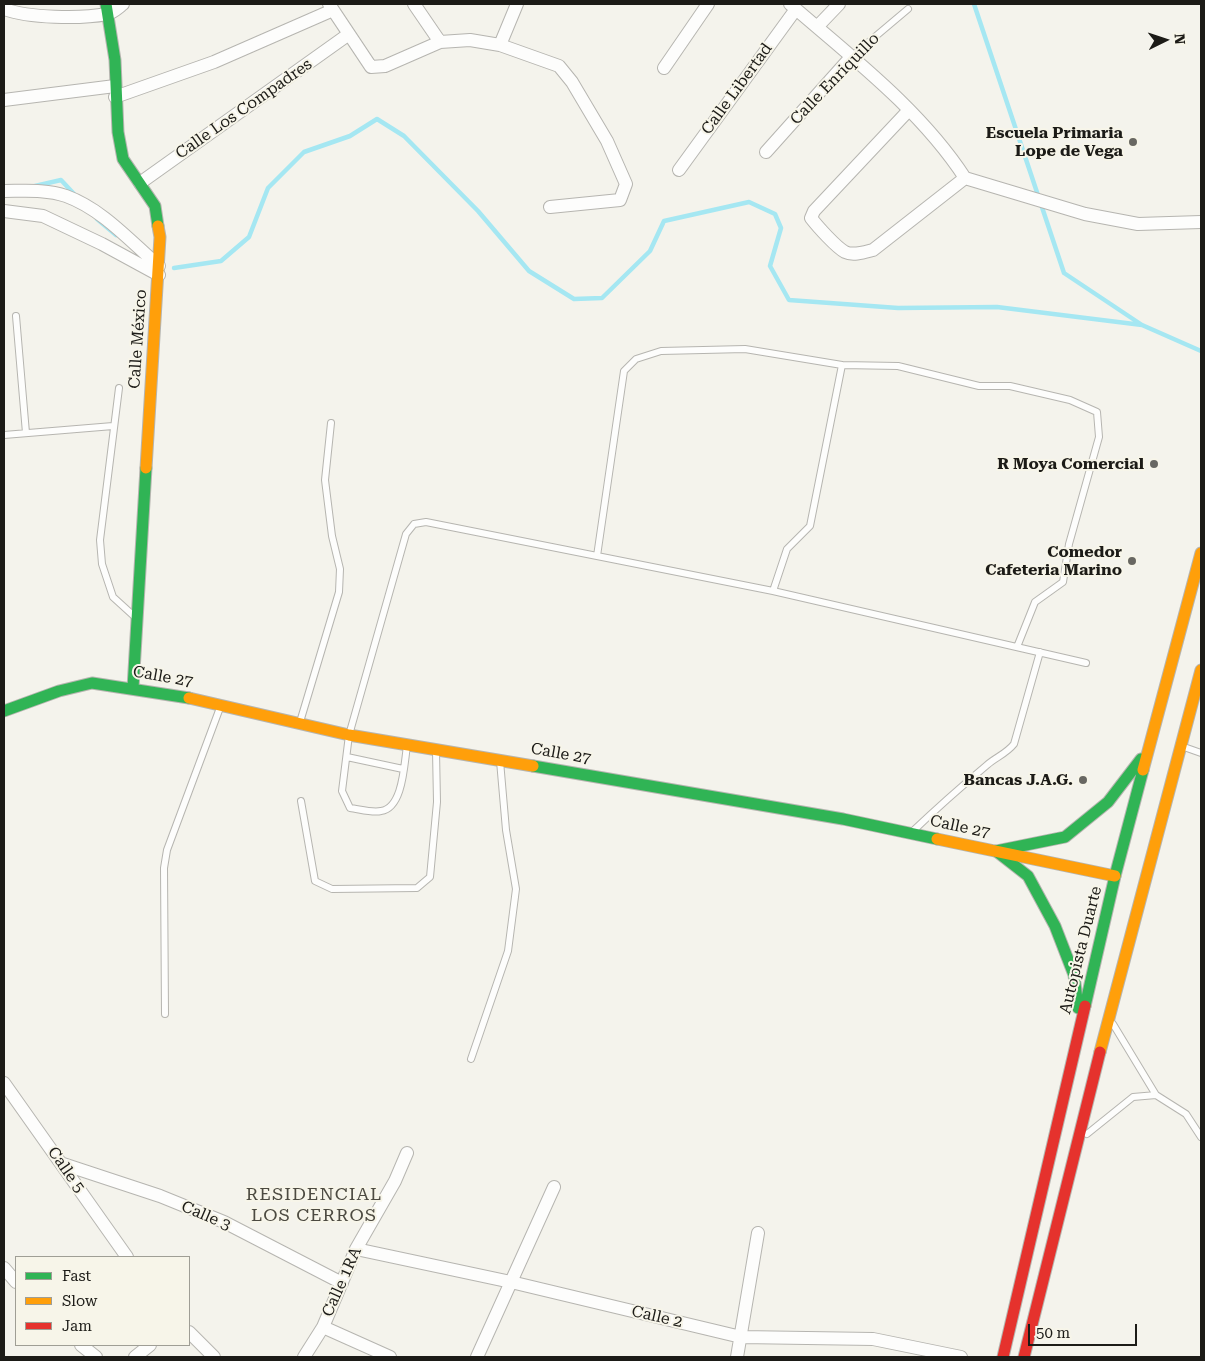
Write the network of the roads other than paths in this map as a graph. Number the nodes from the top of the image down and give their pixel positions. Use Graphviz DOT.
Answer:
graph roads {
  1 [pos="123,4"];
  2 [pos="414,4"];
  3 [pos="517,4"];
  4 [pos="708,4"];
  5 [pos="839,4"];
  6 [pos="793,6"];
  7 [pos="331,7"];
  8 [pos="4,9"];
  9 [pos="107,9"];
  10 [pos="908,9"];
  11 [pos="817,27"];
  12 [pos="349,34"];
  13 [pos="440,42"];
  14 [pos="500,45"];
  15 [pos="851,57"];
  16 [pos="664,68"];
  17 [pos="115,92"];
  18 [pos="4,100"];
  19 [pos="909,110"];
  20 [pos="766,152"];
  21 [pos="678,170"];
  22 [pos="964,178"];
  23 [pos="140,183"];
  24 [pos="4,191"];
  25 [pos="550,207"];
  26 [pos="4,211"];
  27 [pos="1201,222"];
  28 [pos="159,267"];
  29 [pos="16,316"];
  30 [pos="842,365"];
  31 [pos="119,388"];
  32 [pos="330,423"];
  33 [pos="114,426"];
  34 [pos="26,433"];
  35 [pos="4,435"];
  36 [pos="1201,553"];
  37 [pos="597,556"];
  38 [pos="773,592"];
  39 [pos="136,618"];
  40 [pos="1017,646"];
  41 [pos="1040,652"];
  42 [pos="1086,663"];
  43 [pos="1201,670"];
  44 [pos="133,688"];
  45 [pos="221,704"];
  46 [pos="4,711"];
  47 [pos="300,723"];
  48 [pos="349,735"];
  49 [pos="407,745"];
  50 [pos="1181,746"];
  51 [pos="436,750"];
  52 [pos="1147,750"];
  53 [pos="1201,753"];
  54 [pos="347,757"];
  55 [pos="500,760"];
  56 [pos="403,768"];
  57 [pos="301,801"];
  58 [pos="911,833"];
  59 [pos="996,851"];
  60 [pos="1115,876"];
  61 [pos="165,1014"];
  62 [pos="1108,1017"];
  63 [pos="1080,1023"];
  64 [pos="471,1059"];
  65 [pos="4,1083"];
  66 [pos="1156,1095"];
  67 [pos="1190,1120"];
  68 [pos="1201,1128"];
  69 [pos="1201,1137"];
  70 [pos="1076,1142"];
  71 [pos="408,1154"];
  72 [pos="63,1164"];
  73 [pos="554,1187"];
  74 [pos="758,1233"];
  75 [pos="356,1249"];
  76 [pos="126,1256"];
  77 [pos="4,1270"];
  78 [pos="15,1281"];
  79 [pos="510,1282"];
  80 [pos="342,1283"];
  81 [pos="323,1327"];
  82 [pos="190,1333"];
  83 [pos="741,1337"];
  84 [pos="82,1346"];
  85 [pos="149,1346"];
  86 [pos="929,1350"];
  87 [pos="96,1357"];
  88 [pos="135,1357"];
  89 [pos="214,1357"];
  90 [pos="304,1357"];
  91 [pos="390,1357"];
  92 [pos="477,1357"];
  93 [pos="737,1357"];
  94 [pos="918,1357"];
  95 [pos="960,1357"];
  96 [pos="1003,1357"];
  97 [pos="1024,1357"];
  1 -- 9 [label="street"];
  2 -- 13 [label="street"];
  3 -- 14 [label="street"];
  4 -- 16 [label="street"];
  5 -- 11 [label="street"];
  6 -- 11 [label="street"];
  6 -- 21 [label="street, Calle Libertad"];
  7 -- 12 [label="street"];
  7 -- 17 [label="street"];
  8 -- 9 [label="street"];
  9 -- 17 [label="main road, Calle México"];
  10 -- 15 [label="lane, Calle Enriquillo"];
  11 -- 15 [label="street"];
  12 -- 13 [label="street"];
  12 -- 23 [label="street, Calle Los Compadres"];
  13 -- 14 [label="street"];
  14 -- 25 [label="street"];
  15 -- 19 [label="street"];
  15 -- 20 [label="street, Calle Enriquillo"];
  17 -- 18 [label="street"];
  17 -- 23 [label="main road, Calle México"];
  19 -- 22 [label="street"];
  19 -- 22 [label="street"];
  22 -- 27 [label="street"];
  23 -- 28 [label="main road, Calle México"];
  24 -- 28 [label="street"];
  26 -- 28 [label="street"];
  28 -- 39 [label="main road, Calle México"];
  29 -- 34 [label="lane"];
  30 -- 37 [label="lane"];
  30 -- 38 [label="lane"];
  30 -- 40 [label="lane"];
  31 -- 33 [label="lane"];
  32 -- 47 [label="lane"];
  33 -- 34 [label="lane"];
  33 -- 39 [label="lane"];
  34 -- 35 [label="lane"];
  36 -- 52 [label="main road, Autopista Duarte"];
  37 -- 38 [label="lane"];
  37 -- 48 [label="lane"];
  38 -- 40 [label="lane"];
  39 -- 44 [label="main road, Calle México"];
  40 -- 41 [label="lane"];
  41 -- 42 [label="lane"];
  41 -- 58 [label="lane"];
  43 -- 50 [label="main road"];
  44 -- 45 [label="main road, Calle 27"];
  44 -- 46 [label="main road, Calle 27"];
  45 -- 47 [label="main road, Calle 27"];
  45 -- 61 [label="lane"];
  47 -- 48 [label="main road, Calle 27"];
  48 -- 49 [label="main road, Calle 27"];
  48 -- 54 [label="lane"];
  49 -- 51 [label="main road, Calle 27"];
  49 -- 56 [label="lane"];
  50 -- 53 [label="lane"];
  50 -- 62 [label="main road"];
  51 -- 55 [label="main road, Calle 27"];
  51 -- 57 [label="lane"];
  52 -- 59 [label="main road"];
  52 -- 60 [label="main road, Autopista Duarte"];
  54 -- 56 [label="lane"];
  54 -- 56 [label="lane"];
  55 -- 58 [label="main road, Calle 27"];
  55 -- 64 [label="lane"];
  58 -- 59 [label="main road, Calle 27"];
  59 -- 60 [label="main road, Calle 27"];
  59 -- 63 [label="main road"];
  60 -- 63 [label="main road, Autopista Duarte"];
  62 -- 66 [label="lane"];
  62 -- 70 [label="main road"];
  63 -- 96 [label="main road, Autopista Duarte"];
  65 -- 72 [label="street, Calle 5"];
  66 -- 67 [label="lane"];
  66 -- 70 [label="lane"];
  67 -- 68 [label="lane"];
  67 -- 69 [label="lane"];
  70 -- 97 [label="main road"];
  71 -- 75 [label="street, Calle 1RA"];
  72 -- 76 [label="street, Calle 5"];
  72 -- 80 [label="street, Calle 3"];
  73 -- 79 [label="street"];
  74 -- 83 [label="street"];
  75 -- 79 [label="street, Calle 2"];
  75 -- 80 [label="street, Calle 1RA"];
  77 -- 78 [label="street"];
  79 -- 83 [label="street, Calle 2"];
  79 -- 92 [label="street"];
  80 -- 81 [label="street, Calle 1RA"];
  81 -- 90 [label="street, Calle 1RA"];
  81 -- 91 [label="street"];
  82 -- 89 [label="street"];
  83 -- 86 [label="street, Calle 2"];
  83 -- 93 [label="street"];
  84 -- 87 [label="street"];
  85 -- 88 [label="street"];
  86 -- 94 [label="street"];
  86 -- 95 [label="street, Calle 2"];
}
